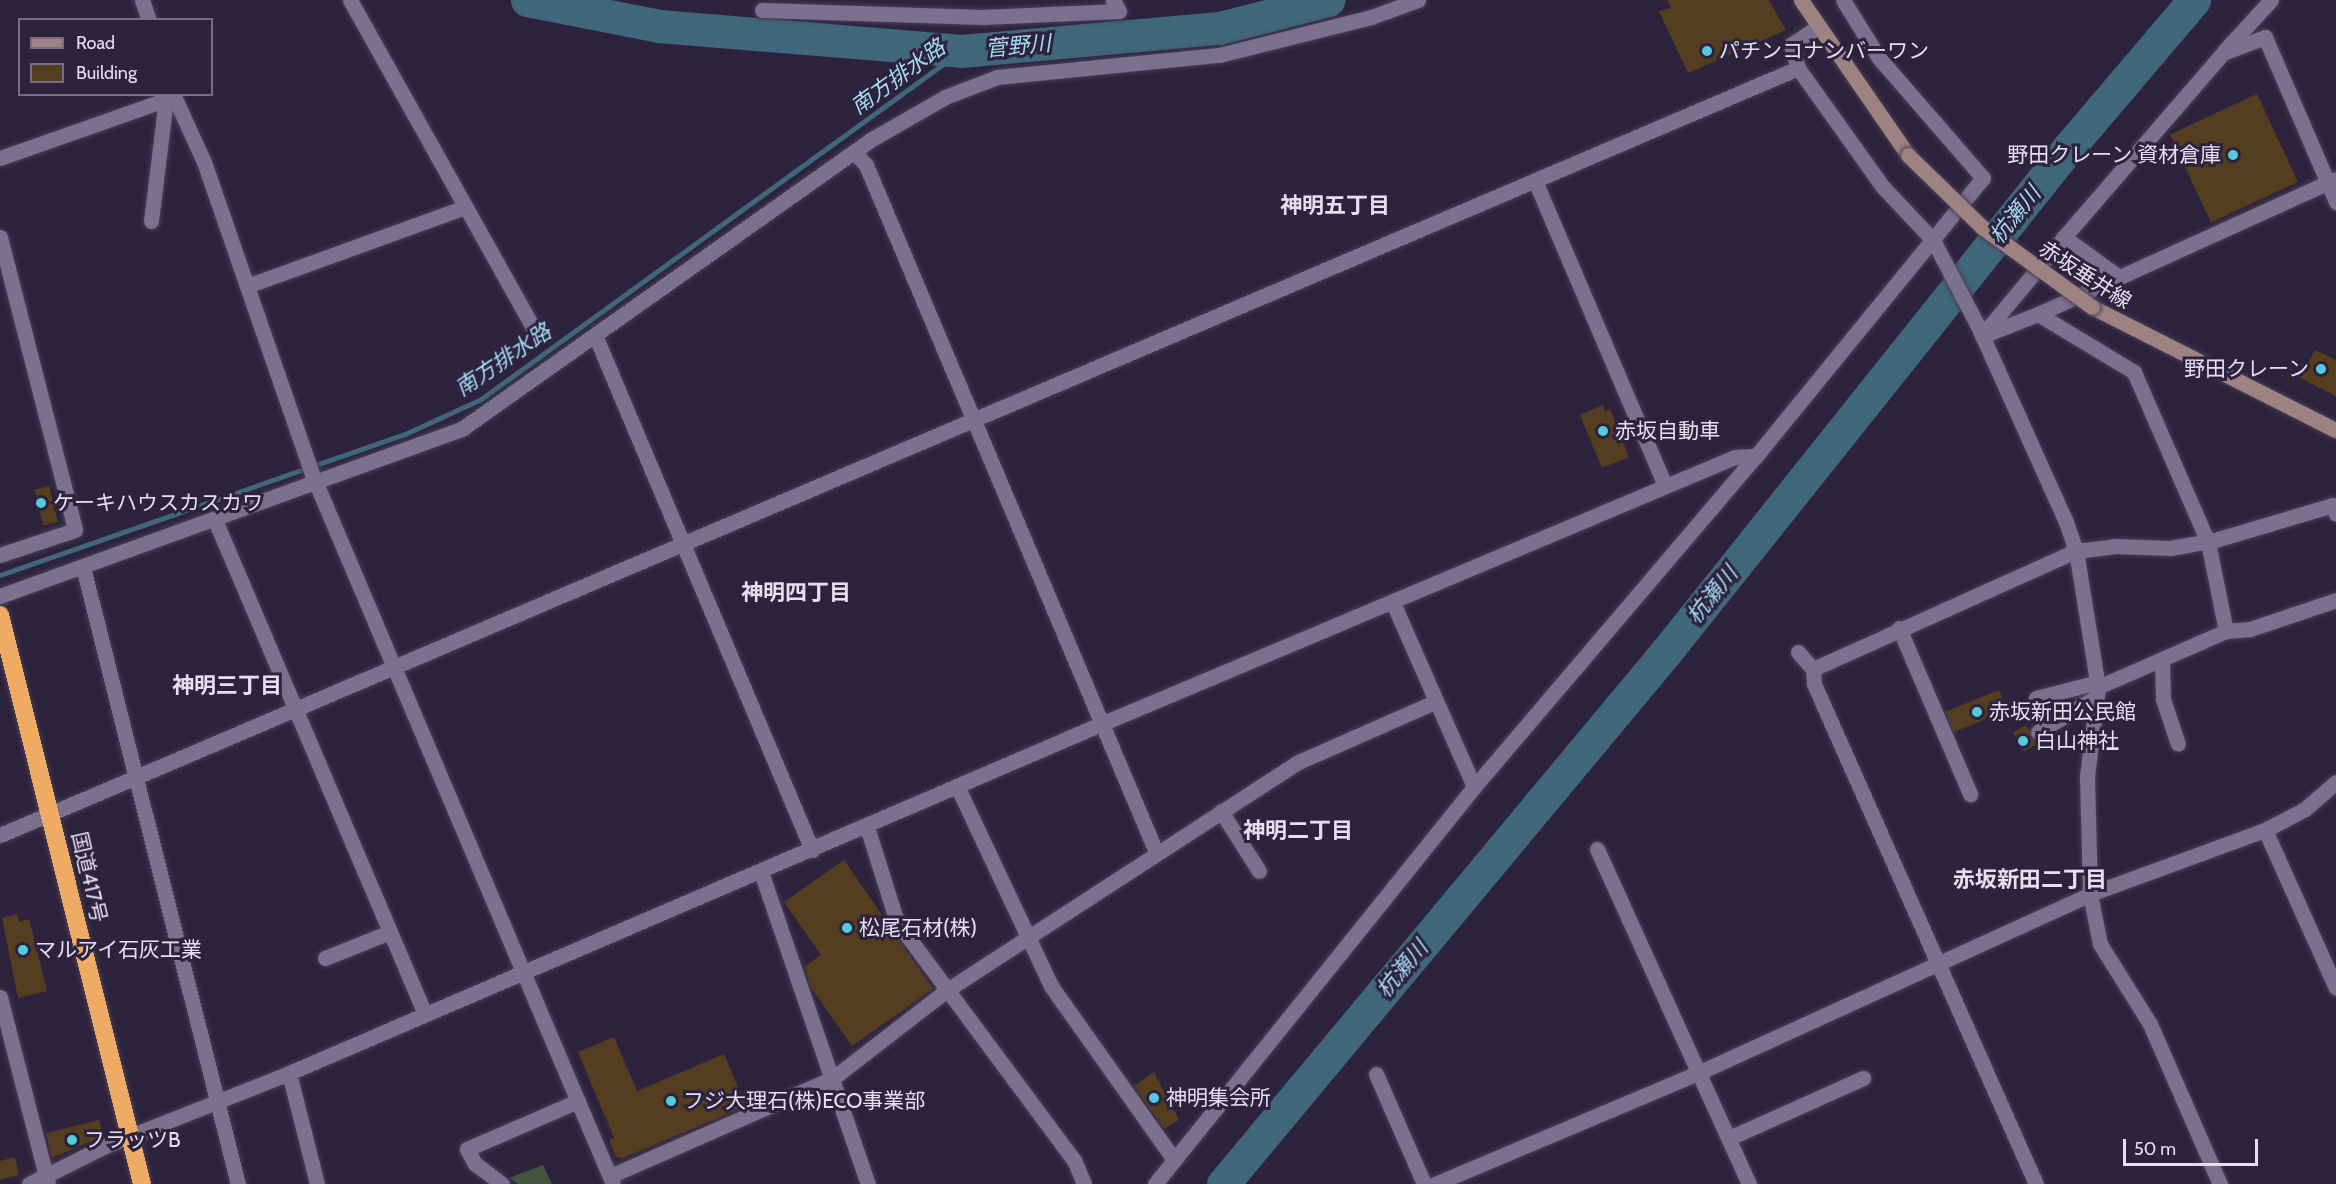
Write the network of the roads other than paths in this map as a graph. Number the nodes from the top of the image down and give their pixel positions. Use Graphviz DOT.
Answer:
graph roads {
  1 [pos="142,0"];
  2 [pos="350,0"];
  3 [pos="1113,0"];
  4 [pos="1418,0"];
  5 [pos="1801,0"];
  6 [pos="1843,0"];
  7 [pos="2271,0"];
  8 [pos="807,6"];
  9 [pos="761,9"];
  10 [pos="148,18"];
  11 [pos="1816,28"];
  12 [pos="2223,52"];
  13 [pos="1798,68"];
  14 [pos="171,97"];
  15 [pos="854,152"];
  16 [pos="0,158"];
  17 [pos="2332,181"];
  18 [pos="1536,183"];
  19 [pos="2336,201"];
  20 [pos="465,207"];
  21 [pos="151,221"];
  22 [pos="0,237"];
  23 [pos="2064,237"];
  24 [pos="1936,246"];
  25 [pos="2119,277"];
  26 [pos="247,286"];
  27 [pos="2038,314"];
  28 [pos="1980,330"];
  29 [pos="535,331"];
  30 [pos="595,334"];
  31 [pos="974,421"];
  32 [pos="2336,430"];
  33 [pos="1756,456"];
  34 [pos="315,480"];
  35 [pos="1665,486"];
  36 [pos="2336,514"];
  37 [pos="216,520"];
  38 [pos="2208,542"];
  39 [pos="683,543"];
  40 [pos="2076,551"];
  41 [pos="0,555"];
  42 [pos="83,567"];
  43 [pos="0,596"];
  44 [pos="2336,600"];
  45 [pos="1393,603"];
  46 [pos="0,615"];
  47 [pos="1899,628"];
  48 [pos="2226,631"];
  49 [pos="1798,652"];
  50 [pos="2162,659"];
  51 [pos="395,668"];
  52 [pos="1813,669"];
  53 [pos="2097,689"];
  54 [pos="2036,698"];
  55 [pos="1434,702"];
  56 [pos="296,710"];
  57 [pos="1101,724"];
  58 [pos="2038,732"];
  59 [pos="2178,744"];
  60 [pos="138,777"];
  61 [pos="2336,782"];
  62 [pos="1474,787"];
  63 [pos="958,788"];
  64 [pos="1970,794"];
  65 [pos="1221,811"];
  66 [pos="51,814"];
  67 [pos="867,827"];
  68 [pos="2265,830"];
  69 [pos="0,835"];
  70 [pos="1597,849"];
  71 [pos="812,850"];
  72 [pos="1156,852"];
  73 [pos="1259,871"];
  74 [pos="761,872"];
  75 [pos="2090,894"];
  76 [pos="390,932"];
  77 [pos="1024,937"];
  78 [pos="325,958"];
  79 [pos="1937,962"];
  80 [pos="524,971"];
  81 [pos="2336,988"];
  82 [pos="947,990"];
  83 [pos="0,997"];
  84 [pos="424,1014"];
  85 [pos="1700,1072"];
  86 [pos="289,1073"];
  87 [pos="1376,1074"];
  88 [pos="833,1078"];
  89 [pos="1863,1078"];
  90 [pos="578,1101"];
  91 [pos="217,1102"];
  92 [pos="130,1138"];
  93 [pos="1729,1138"];
  94 [pos="1174,1160"];
  95 [pos="47,1180"];
  96 [pos="611,1180"];
  97 [pos="29,1184"];
  98 [pos="142,1184"];
  99 [pos="238,1184"];
  100 [pos="317,1184"];
  101 [pos="502,1184"];
  102 [pos="868,1184"];
  103 [pos="1084,1184"];
  104 [pos="1155,1184"];
  105 [pos="1424,1184"];
  106 [pos="1435,1184"];
  107 [pos="1749,1184"];
  108 [pos="2036,1184"];
  109 [pos="2220,1184"];
  1 -- 10 [label="street"];
  2 -- 20 [label="street"];
  3 -- 8 [label="street"];
  4 -- 15 [label="street"];
  5 -- 11 [label="main road, 赤坂垂井線"];
  6 -- 24 [label="street"];
  7 -- 12 [label="street"];
  8 -- 9 [label="street"];
  11 -- 13 [label="street"];
  11 -- 32 [label="main road, 赤坂垂井線, bridge"];
  12 -- 17 [label="street"];
  12 -- 23 [label="street"];
  13 -- 18 [label="street"];
  13 -- 24 [label="street"];
  14 -- 16 [label="street"];
  14 -- 21 [label="street"];
  14 -- 26 [label="street"];
  15 -- 30 [label="street"];
  15 -- 31 [label="street"];
  17 -- 19 [label="street"];
  17 -- 25 [label="street"];
  18 -- 31 [label="street"];
  18 -- 35 [label="street"];
  20 -- 26 [label="street"];
  20 -- 29 [label="street"];
  22 -- 41 [label="street"];
  23 -- 25 [label="street"];
  23 -- 28 [label="street"];
  24 -- 28 [label="street"];
  24 -- 33 [label="street"];
  25 -- 27 [label="street"];
  26 -- 34 [label="street"];
  27 -- 28 [label="street"];
  27 -- 38 [label="street"];
  28 -- 40 [label="street"];
  30 -- 34 [label="street"];
  30 -- 39 [label="street"];
  31 -- 39 [label="street"];
  31 -- 57 [label="street"];
  33 -- 35 [label="street"];
  33 -- 62 [label="street"];
  34 -- 37 [label="street"];
  34 -- 51 [label="street"];
  35 -- 45 [label="street"];
  36 -- 38 [label="street"];
  37 -- 42 [label="street"];
  37 -- 56 [label="street"];
  38 -- 40 [label="street"];
  38 -- 48 [label="street"];
  39 -- 51 [label="street"];
  39 -- 71 [label="street"];
  40 -- 47 [label="street"];
  40 -- 53 [label="street"];
  42 -- 43 [label="street"];
  42 -- 60 [label="street"];
  44 -- 48 [label="street"];
  45 -- 55 [label="street"];
  45 -- 57 [label="street"];
  46 -- 66 [label="highway, 国道417号"];
  47 -- 52 [label="street"];
  47 -- 64 [label="street"];
  48 -- 50 [label="street"];
  49 -- 52 [label="street"];
  50 -- 53 [label="street"];
  50 -- 59 [label="street"];
  51 -- 56 [label="street"];
  51 -- 80 [label="street"];
  52 -- 79 [label="street"];
  53 -- 54 [label="street"];
  53 -- 58 [label="street"];
  53 -- 75 [label="street"];
  55 -- 62 [label="street"];
  55 -- 65 [label="street"];
  56 -- 60 [label="street"];
  56 -- 76 [label="street"];
  57 -- 63 [label="street"];
  57 -- 72 [label="street"];
  60 -- 66 [label="street"];
  60 -- 91 [label="street"];
  61 -- 68 [label="street"];
  62 -- 94 [label="street"];
  63 -- 67 [label="street"];
  63 -- 77 [label="street"];
  65 -- 72 [label="street"];
  65 -- 73 [label="street"];
  66 -- 69 [label="street"];
  66 -- 92 [label="highway, 国道417号"];
  67 -- 71 [label="street"];
  67 -- 82 [label="street"];
  68 -- 75 [label="street"];
  68 -- 81 [label="street"];
  70 -- 85 [label="street"];
  71 -- 74 [label="street"];
  72 -- 77 [label="street"];
  74 -- 80 [label="street"];
  74 -- 88 [label="street"];
  75 -- 79 [label="street"];
  75 -- 109 [label="street"];
  76 -- 78 [label="street"];
  76 -- 84 [label="street"];
  77 -- 82 [label="street"];
  77 -- 94 [label="street"];
  79 -- 85 [label="street"];
  79 -- 108 [label="street"];
  80 -- 84 [label="street"];
  80 -- 90 [label="street"];
  82 -- 88 [label="street"];
  82 -- 103 [label="street"];
  83 -- 95 [label="street"];
  84 -- 86 [label="street"];
  85 -- 93 [label="street"];
  85 -- 106 [label="street"];
  86 -- 91 [label="street"];
  86 -- 100 [label="street"];
  87 -- 105 [label="street"];
  88 -- 96 [label="street"];
  88 -- 102 [label="street"];
  89 -- 93 [label="street"];
  90 -- 96 [label="street"];
  90 -- 101 [label="street"];
  91 -- 92 [label="street"];
  91 -- 99 [label="street"];
  92 -- 95 [label="street"];
  92 -- 98 [label="highway, 国道417号"];
  93 -- 107 [label="street"];
  94 -- 104 [label="street"];
  95 -- 97 [label="street"];
}
